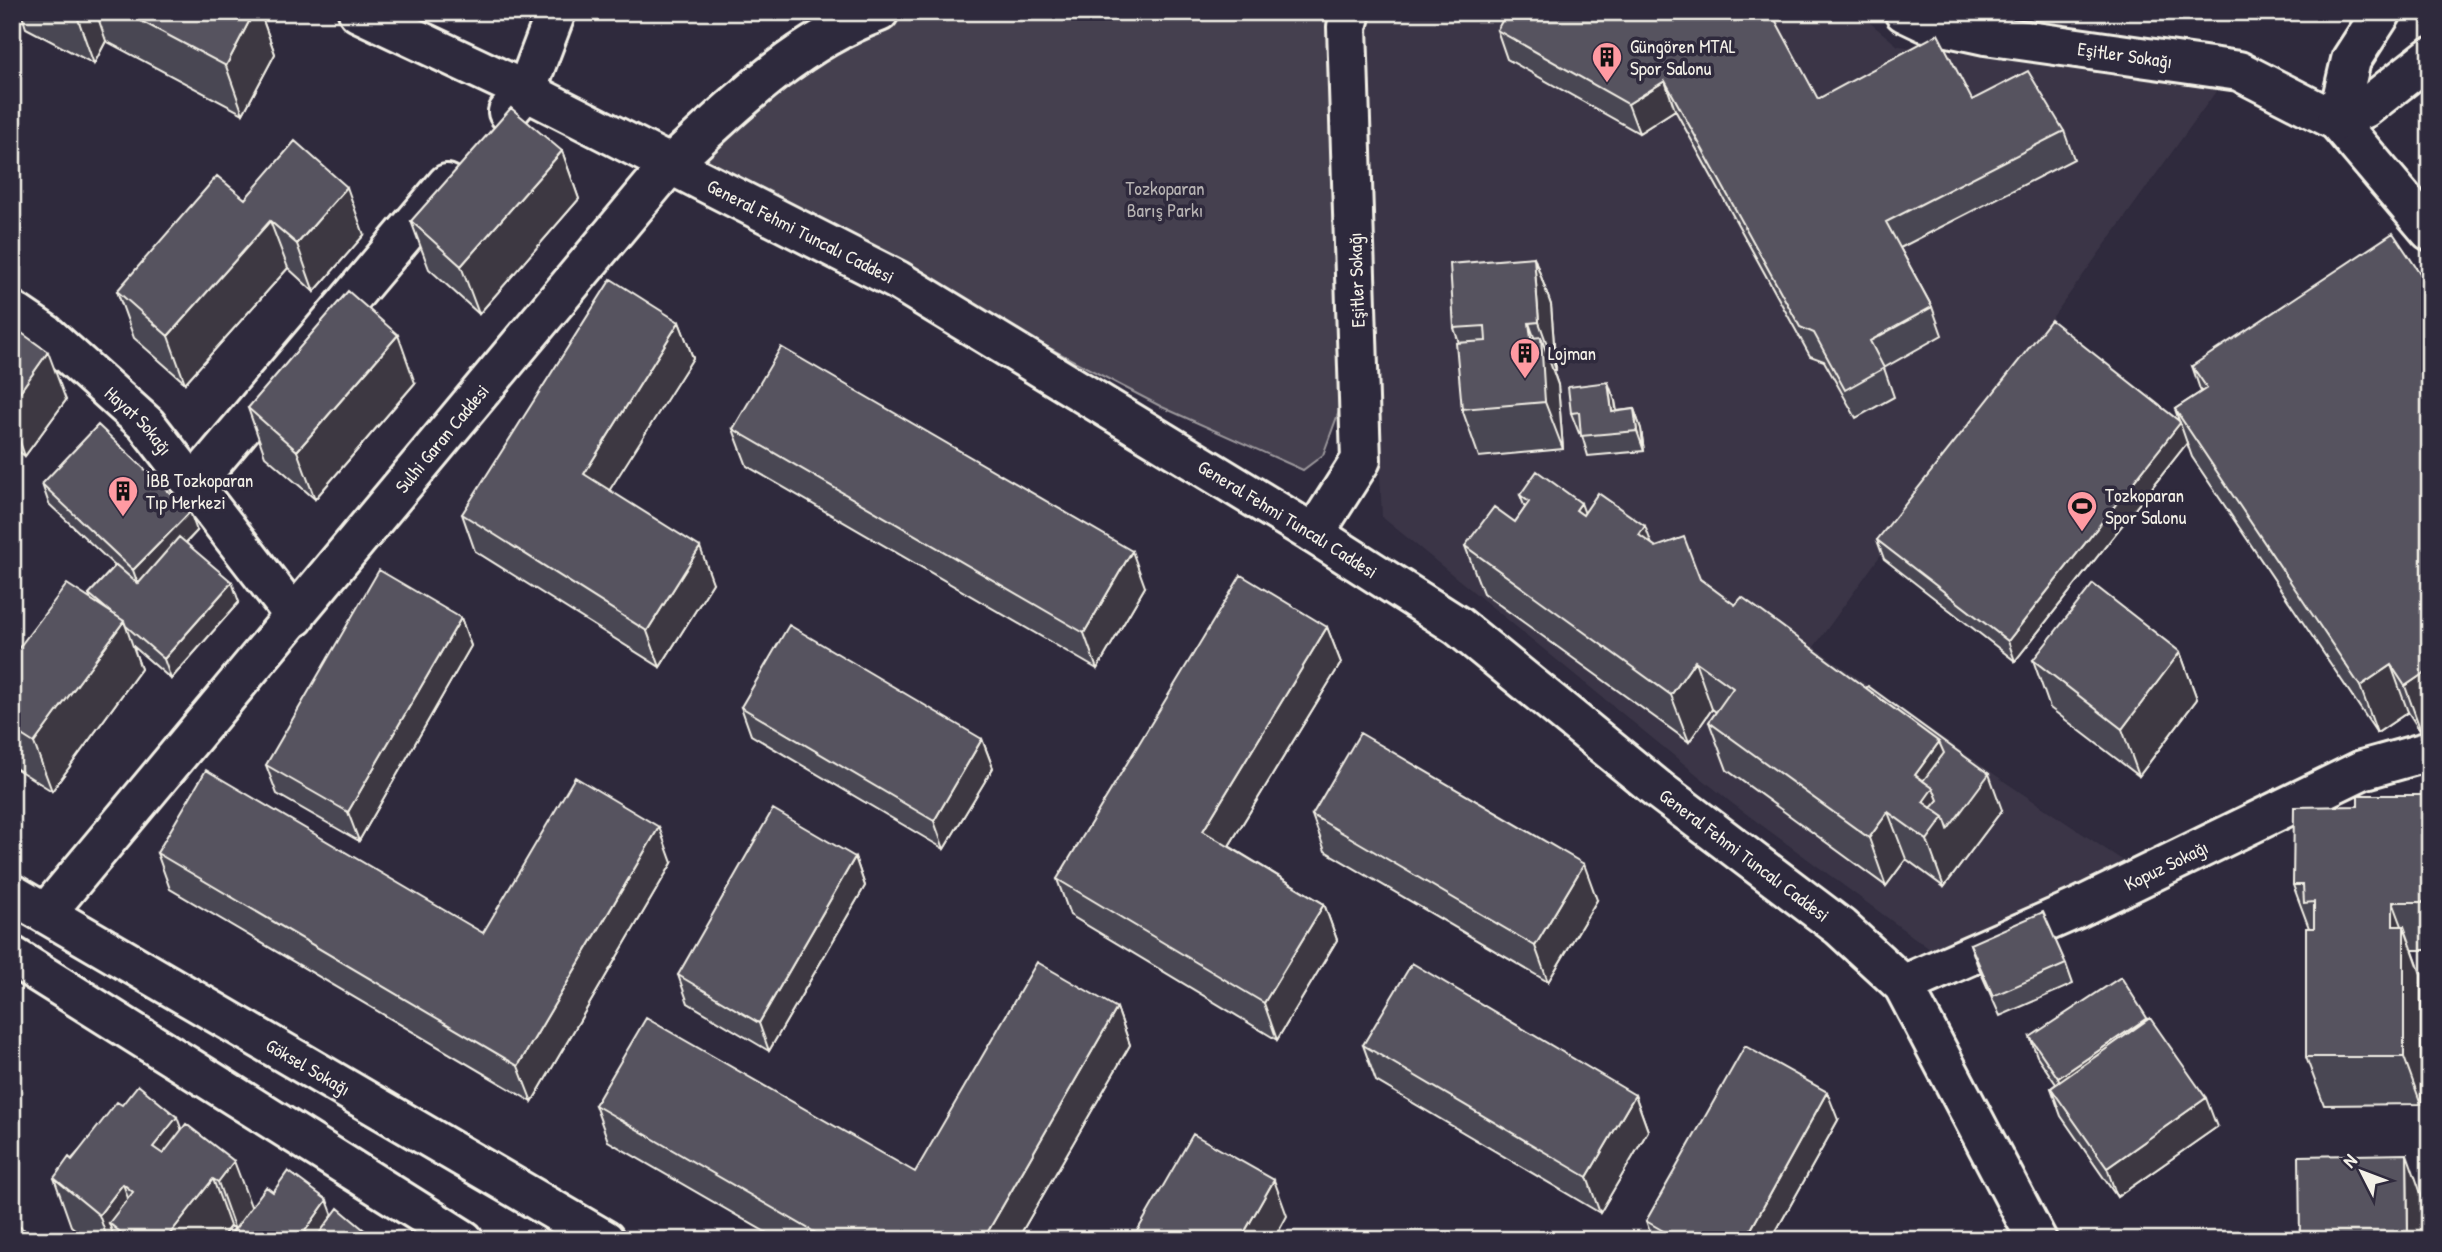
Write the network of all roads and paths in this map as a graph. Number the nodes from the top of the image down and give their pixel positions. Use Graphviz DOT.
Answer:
graph roads {
  1 [pos="358,12"];
  2 [pos="556,12"];
  3 [pos="879,12"];
  4 [pos="1351,12"];
  5 [pos="1904,12"];
  6 [pos="2382,12"];
  7 [pos="2430,57"];
  8 [pos="526,91"];
  9 [pos="2337,121"];
  10 [pos="668,167"];
  11 [pos="2430,231"];
  12 [pos="12,311"];
  13 [pos="193,485"];
  14 [pos="1314,534"];
  15 [pos="295,617"];
  16 [pos="2430,751"];
  17 [pos="12,894"];
  18 [pos="46,913"];
  19 [pos="12,956"];
  20 [pos="1903,985"];
  21 [pos="2036,1239"];
  22 [pos="464,1240"];
  23 [pos="605,1240"];
  1 -- 8 [label="street, General Fehmi Tuncalı Caddesi"];
  2 -- 8 [label="street"];
  3 -- 10 [label="street, Sulhi Garan Caddesi"];
  4 -- 14 [label="street, Eşitler Sokağı"];
  5 -- 9 [label="street, Eşitler Sokağı"];
  6 -- 9 [label="street"];
  7 -- 9 [label="street"];
  8 -- 10 [label="street, General Fehmi Tuncalı Caddesi"];
  8 -- 13 [label="street"];
  9 -- 11 [label="street"];
  10 -- 14 [label="street, General Fehmi Tuncalı Caddesi"];
  10 -- 15 [label="street, Sulhi Garan Caddesi"];
  12 -- 13 [label="street, Hayat Sokağı"];
  13 -- 15 [label="street, Hayat Sokağı"];
  14 -- 20 [label="street, General Fehmi Tuncalı Caddesi"];
  15 -- 18 [label="street, Sulhi Garan Caddesi"];
  16 -- 20 [label="street, Kopuz Sokağı"];
  17 -- 18 [label="street, Göksel Sokağı"];
  18 -- 23 [label="street, Göksel Sokağı"];
  19 -- 22 [label="street"];
  20 -- 21 [label="street, General Fehmi Tuncalı Caddesi"];
}
